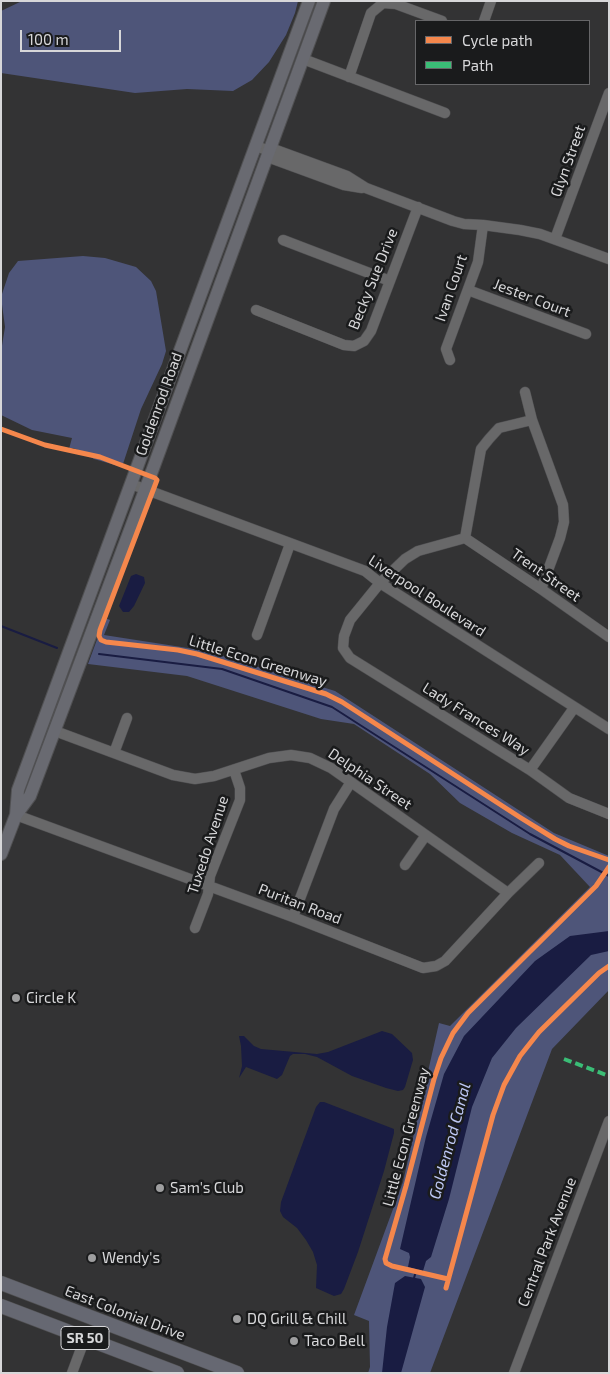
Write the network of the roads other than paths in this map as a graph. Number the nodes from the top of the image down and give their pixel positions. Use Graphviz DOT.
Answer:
graph roads {
  1 [pos="309,1"];
  2 [pos="317,1"];
  3 [pos="324,1"];
  4 [pos="491,1"];
  5 [pos="439,20"];
  6 [pos="484,20"];
  7 [pos="303,59"];
  8 [pos="349,77"];
  9 [pos="609,93"];
  10 [pos="445,113"];
  11 [pos="256,146"];
  12 [pos="270,152"];
  13 [pos="418,207"];
  14 [pos="483,224"];
  15 [pos="555,239"];
  16 [pos="283,240"];
  17 [pos="609,259"];
  18 [pos="390,281"];
  19 [pos="468,290"];
  20 [pos="256,310"];
  21 [pos="586,334"];
  22 [pos="450,360"];
  23 [pos="525,392"];
  24 [pos="532,420"];
  25 [pos="131,484"];
  26 [pos="145,489"];
  27 [pos="465,538"];
  28 [pos="290,544"];
  29 [pos="380,584"];
  30 [pos="541,589"];
  31 [pos="87,603"];
  32 [pos="257,635"];
  33 [pos="608,636"];
  34 [pos="88,639"];
  35 [pos="574,708"];
  36 [pos="127,718"];
  37 [pos="609,729"];
  38 [pos="55,731"];
  39 [pos="114,753"];
  40 [pos="234,770"];
  41 [pos="530,770"];
  42 [pos="351,782"];
  43 [pos="609,814"];
  44 [pos="16,815"];
  45 [pos="426,835"];
  46 [pos="1,854"];
  47 [pos="539,863"];
  48 [pos="405,865"];
  49 [pos="209,886"];
  50 [pos="508,893"];
  51 [pos="293,917"];
  52 [pos="195,928"];
  53 [pos="609,1121"];
  54 [pos="1,1283"];
  55 [pos="1,1306"];
  56 [pos="22,1314"];
  57 [pos="98,1320"];
  58 [pos="85,1338"];
  59 [pos="154,1342"];
  60 [pos="72,1373"];
  61 [pos="177,1373"];
  62 [pos="237,1373"];
  63 [pos="514,1373"];
  1 -- 11 [label="main road, Goldenrod Road"];
  2 -- 7 [label="main road"];
  3 -- 7 [label="main road, Goldenrod Road"];
  4 -- 6 [label="street"];
  5 -- 8 [label="street"];
  7 -- 8 [label="street"];
  7 -- 12 [label="main road, Goldenrod Road"];
  8 -- 10 [label="street"];
  9 -- 15 [label="street, Glyn Street"];
  11 -- 12 [label="street"];
  11 -- 25 [label="main road, Goldenrod Road"];
  12 -- 13 [label="street"];
  12 -- 26 [label="main road, Goldenrod Road"];
  13 -- 14 [label="street"];
  13 -- 18 [label="street, Becky Sue Drive"];
  14 -- 15 [label="street"];
  14 -- 19 [label="street, Ivan Court"];
  15 -- 17 [label="street"];
  16 -- 18 [label="street"];
  18 -- 20 [label="street, Becky Sue Drive"];
  19 -- 21 [label="street, Jester Court"];
  19 -- 22 [label="street, Ivan Court"];
  23 -- 24 [label="street"];
  24 -- 27 [label="street"];
  24 -- 30 [label="street"];
  25 -- 26 [label="street, Liverpool Boulevard"];
  25 -- 31 [label="main road, Goldenrod Road"];
  26 -- 28 [label="street, Liverpool Boulevard"];
  26 -- 34 [label="main road, Goldenrod Road"];
  27 -- 29 [label="street"];
  27 -- 30 [label="street, Trent Street"];
  28 -- 29 [label="street, Liverpool Boulevard"];
  28 -- 32 [label="street"];
  29 -- 35 [label="street, Liverpool Boulevard"];
  29 -- 41 [label="street, Lady Frances Way"];
  30 -- 33 [label="street, Trent Street"];
  31 -- 34 [label="main road"];
  31 -- 44 [label="main road, Goldenrod Road"];
  34 -- 38 [label="main road, Goldenrod Road"];
  35 -- 37 [label="street, Liverpool Boulevard"];
  35 -- 41 [label="street"];
  36 -- 39 [label="street"];
  38 -- 39 [label="street, Delphia Street"];
  38 -- 44 [label="main road, Goldenrod Road"];
  39 -- 40 [label="street, Delphia Street"];
  40 -- 42 [label="street, Delphia Street"];
  40 -- 49 [label="street, Tuxedo Avenue"];
  41 -- 43 [label="street, Lady Frances Way"];
  42 -- 45 [label="street, Delphia Street"];
  42 -- 51 [label="street"];
  44 -- 46 [label="main road, Goldenrod Road"];
  44 -- 49 [label="street, Puritan Road"];
  45 -- 48 [label="street"];
  45 -- 50 [label="street, Delphia Street"];
  47 -- 50 [label="street, Puritan Road"];
  49 -- 51 [label="street, Puritan Road"];
  49 -- 52 [label="street, Tuxedo Avenue"];
  50 -- 51 [label="street, Puritan Road"];
  53 -- 63 [label="street, Central Park Avenue"];
  54 -- 57 [label="highway, East Colonial Drive / SR 50"];
  55 -- 56 [label="highway, SR 50"];
  56 -- 57 [label="highway"];
  56 -- 58 [label="highway, SR 50"];
  57 -- 59 [label="highway, East Colonial Drive / SR 50"];
  58 -- 59 [label="highway"];
  58 -- 60 [label="street"];
  58 -- 61 [label="highway, SR 50"];
  59 -- 62 [label="highway, East Colonial Drive / SR 50"];
}
